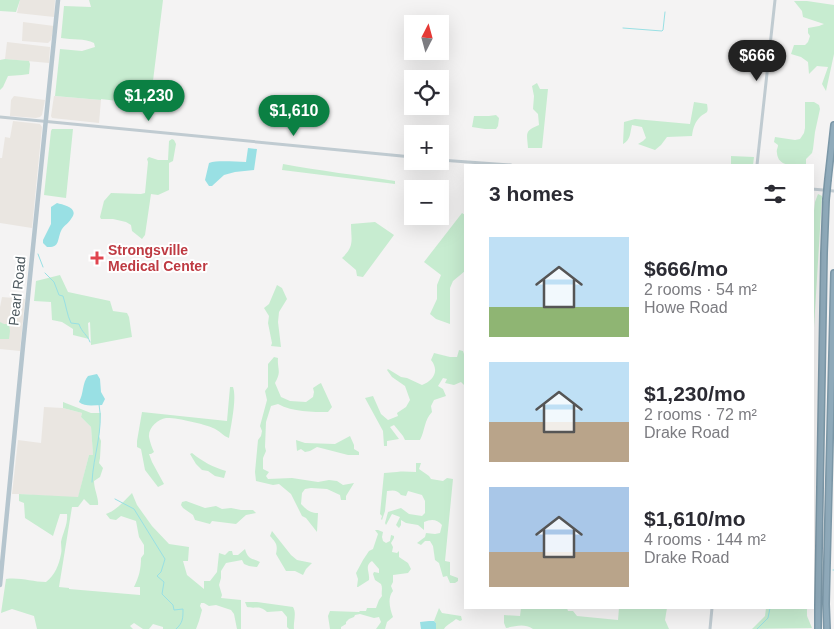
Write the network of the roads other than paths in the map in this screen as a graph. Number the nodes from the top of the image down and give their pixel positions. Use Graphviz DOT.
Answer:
graph roads {
  1 [pos="58,0"];
  2 [pos="775,0"];
  3 [pos="0,117"];
  4 [pos="46,121"];
  5 [pos="834,125"];
  6 [pos="404,156"];
  7 [pos="449,161"];
  8 [pos="497,164"];
  9 [pos="757,164"];
  10 [pos="814,189"];
  11 [pos="834,191"];
  12 [pos="834,273"];
  13 [pos="0,585"];
  14 [pos="712,609"];
  15 [pos="710,629"];
  16 [pos="818,629"];
  17 [pos="827,629"];
  1 -- 4 [label="main road, Pearl Road"];
  2 -- 9 [label="street"];
  3 -- 4 [label="street"];
  4 -- 6 [label="street"];
  4 -- 13 [label="main road, Pearl Road"];
  5 -- 16 [label="highway, bridge"];
  7 -- 8 [label="street"];
  10 -- 11 [label="street"];
  12 -- 17 [label="highway"];
  14 -- 15 [label="street"];
}
